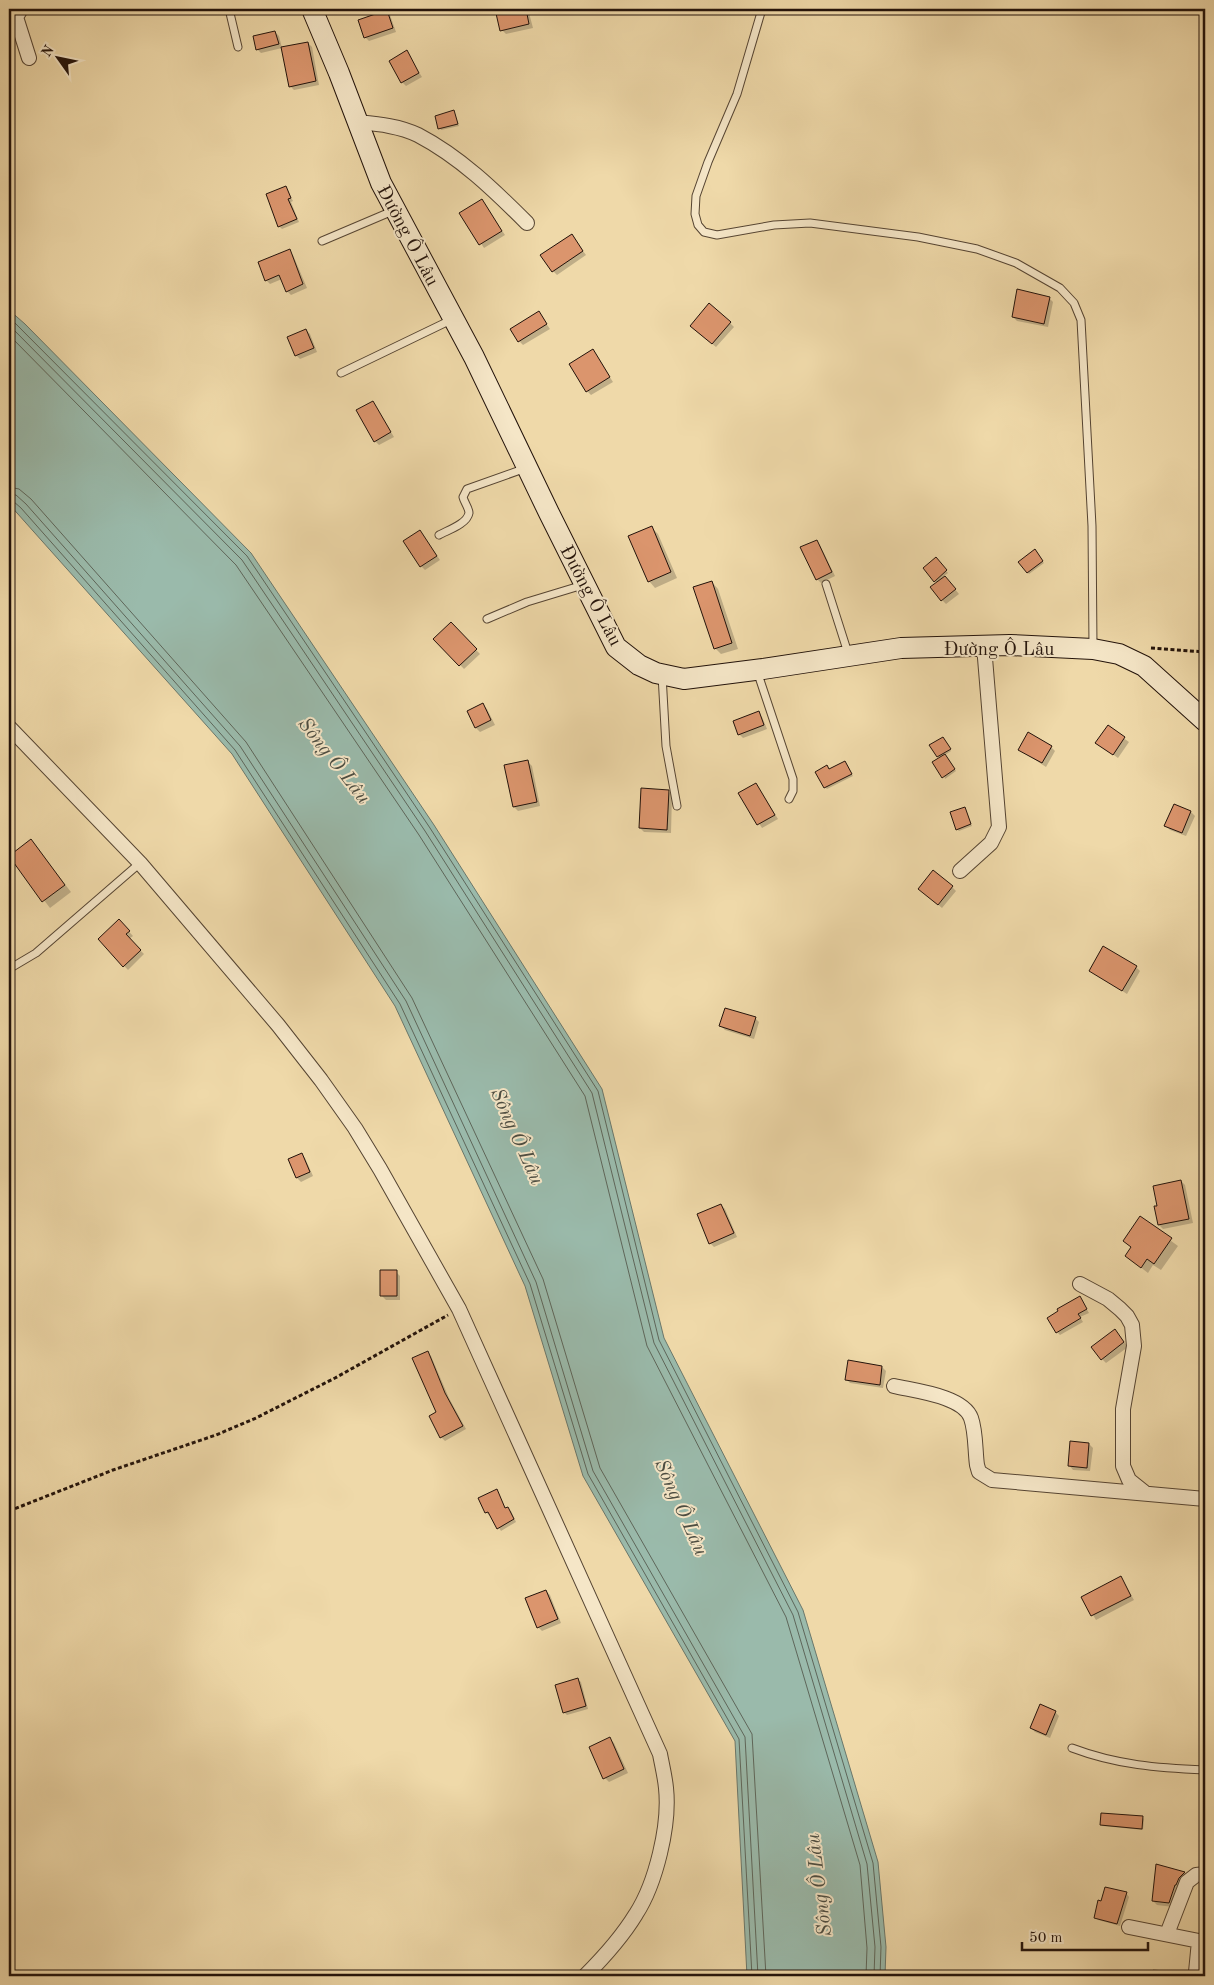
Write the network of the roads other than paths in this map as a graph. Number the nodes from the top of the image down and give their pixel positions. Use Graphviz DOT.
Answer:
graph roads {
  1 [pos="21,9"];
  2 [pos="229,9"];
  3 [pos="312,9"];
  4 [pos="762,9"];
  5 [pos="238,47"];
  6 [pos="29,58"];
  7 [pos="358,122"];
  8 [pos="395,210"];
  9 [pos="527,223"];
  10 [pos="322,241"];
  11 [pos="454,319"];
  12 [pos="341,373"];
  13 [pos="527,468"];
  14 [pos="439,535"];
  15 [pos="584,584"];
  16 [pos="826,584"];
  17 [pos="487,619"];
  18 [pos="984,646"];
  19 [pos="1093,650"];
  20 [pos="849,656"];
  21 [pos="756,670"];
  22 [pos="662,674"];
  23 [pos="1205,721"];
  24 [pos="9,727"];
  25 [pos="789,799"];
  26 [pos="677,806"];
  27 [pos="140,862"];
  28 [pos="960,871"];
  29 [pos="9,969"];
  30 [pos="1080,1284"];
  31 [pos="894,1386"];
  32 [pos="1144,1492"];
  33 [pos="1205,1499"];
  34 [pos="1072,1748"];
  35 [pos="1205,1770"];
  36 [pos="1205,1874"];
  37 [pos="1130,1927"];
  38 [pos="1167,1934"];
  39 [pos="585,1976"];
  40 [pos="1197,1976"];
  1 -- 6 [label="street"];
  2 -- 5 [label="lane"];
  3 -- 7 [label="main road, Đường Ô Lâu"];
  4 -- 19 [label="lane"];
  7 -- 8 [label="main road, Đường Ô Lâu"];
  7 -- 9 [label="street"];
  8 -- 10 [label="lane"];
  8 -- 11 [label="main road, Đường Ô Lâu"];
  11 -- 12 [label="lane"];
  11 -- 13 [label="main road, Đường Ô Lâu"];
  13 -- 14 [label="lane"];
  13 -- 15 [label="main road, Đường Ô Lâu"];
  15 -- 17 [label="lane"];
  15 -- 22 [label="main road, Đường Ô Lâu"];
  16 -- 20 [label="lane"];
  18 -- 19 [label="main road, Đường Ô Lâu"];
  18 -- 20 [label="main road, Đường Ô Lâu"];
  18 -- 28 [label="street"];
  19 -- 23 [label="main road, Đường Ô Lâu"];
  20 -- 21 [label="main road, Đường Ô Lâu"];
  21 -- 22 [label="main road, Đường Ô Lâu"];
  21 -- 25 [label="lane"];
  22 -- 26 [label="lane"];
  24 -- 27 [label="street"];
  27 -- 29 [label="lane"];
  27 -- 39 [label="street"];
  30 -- 32 [label="street"];
  31 -- 32 [label="street"];
  32 -- 33 [label="street"];
  34 -- 35 [label="lane"];
  36 -- 38 [label="street"];
  37 -- 38 [label="street"];
  38 -- 40 [label="street"];
}
